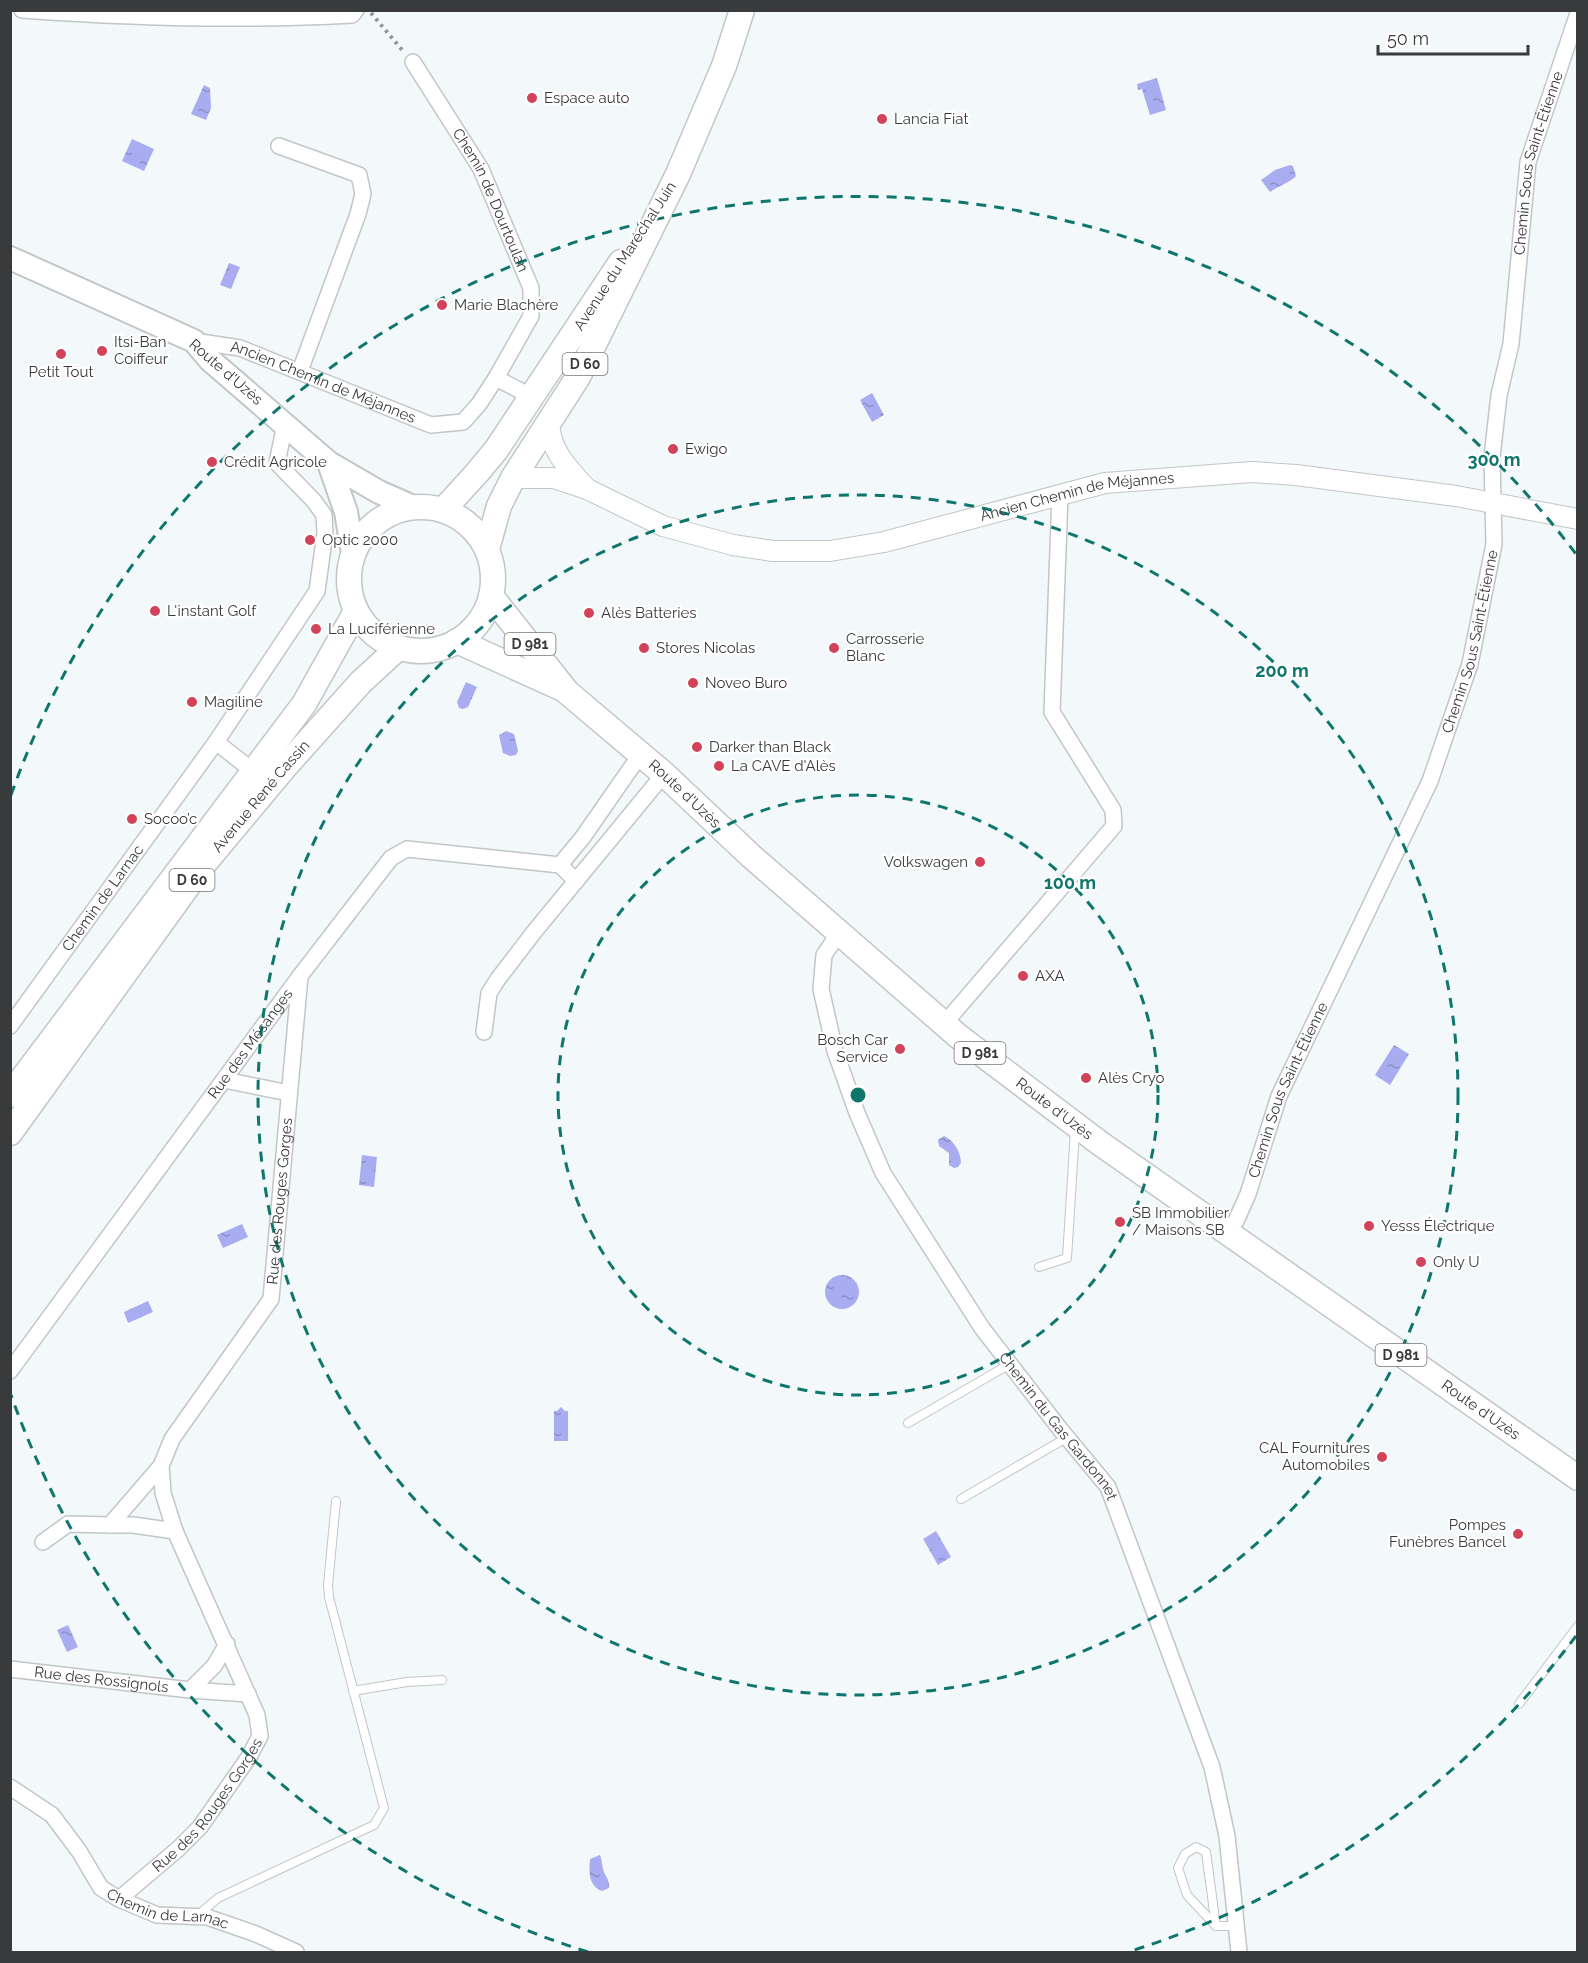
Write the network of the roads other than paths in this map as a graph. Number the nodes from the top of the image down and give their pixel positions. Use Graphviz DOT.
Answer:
graph roads {
  1 [pos="22,10"];
  2 [pos="356,10"];
  3 [pos="742,10"];
  4 [pos="41,11"];
  5 [pos="1578,13"];
  6 [pos="413,62"];
  7 [pos="279,146"];
  8 [pos="678,174"];
  9 [pos="10,258"];
  10 [pos="194,341"];
  11 [pos="300,371"];
  12 [pos="496,378"];
  13 [pos="532,397"];
  14 [pos="549,422"];
  15 [pos="285,424"];
  16 [pos="329,462"];
  17 [pos="513,477"];
  18 [pos="587,489"];
  19 [pos="1060,495"];
  20 [pos="1492,504"];
  21 [pos="413,507"];
  22 [pos="443,510"];
  23 [pos="1578,519"];
  24 [pos="487,549"];
  25 [pos="353,554"];
  26 [pos="491,596"];
  27 [pos="356,611"];
  28 [pos="457,641"];
  29 [pos="398,648"];
  30 [pos="567,692"];
  31 [pos="216,742"];
  32 [pos="640,755"];
  33 [pos="253,771"];
  34 [pos="664,774"];
  35 [pos="560,865"];
  36 [pos="576,881"];
  37 [pos="839,933"];
  38 [pos="300,976"];
  39 [pos="944,1024"];
  40 [pos="10,1026"];
  41 [pos="484,1032"];
  42 [pos="224,1080"];
  43 [pos="289,1094"];
  44 [pos="10,1095"];
  45 [pos="1076,1126"];
  46 [pos="10,1132"];
  47 [pos="1225,1231"];
  48 [pos="1039,1267"];
  49 [pos="1010,1364"];
  50 [pos="10,1371"];
  51 [pos="908,1423"];
  52 [pos="1068,1437"];
  53 [pos="161,1466"];
  54 [pos="1578,1478"];
  55 [pos="961,1499"];
  56 [pos="336,1501"];
  57 [pos="110,1525"];
  58 [pos="175,1530"];
  59 [pos="43,1542"];
  60 [pos="1578,1626"];
  61 [pos="227,1644"];
  62 [pos="10,1669"];
  63 [pos="442,1680"];
  64 [pos="190,1690"];
  65 [pos="353,1691"];
  66 [pos="248,1694"];
  67 [pos="1519,1704"];
  68 [pos="10,1787"];
  69 [pos="119,1899"];
  70 [pos="196,1917"];
  71 [pos="1216,1926"];
  72 [pos="1235,1926"];
  73 [pos="296,1953"];
  74 [pos="1239,1953"];
  1 -- 4 [label="street"];
  2 -- 4 [label="street"];
  3 -- 8 [label="main road, Avenue du Maréchal Juin / D 60"];
  5 -- 20 [label="street, Chemin Sous Saint-Étienne"];
  6 -- 12 [label="street, Chemin de Dourtoulan"];
  7 -- 11 [label="street"];
  8 -- 13 [label="main road, Avenue du Maréchal Juin / D 60"];
  8 -- 14 [label="main road, Avenue du Maréchal Juin / D 60"];
  9 -- 10 [label="main road, Route d'Uzès"];
  10 -- 11 [label="street, Ancien Chemin de Méjannes"];
  10 -- 15 [label="main road, Route d'Uzès"];
  11 -- 12 [label="street, Ancien Chemin de Méjannes"];
  12 -- 13 [label="street"];
  13 -- 22 [label="main road, Avenue du Maréchal Juin / D 60"];
  14 -- 17 [label="main road, Avenue du Maréchal Juin / D 60"];
  14 -- 18 [label="street, Ancien Chemin de Méjannes"];
  15 -- 16 [label="main road, Route d'Uzès"];
  15 -- 31 [label="street, Chemin de Larnac"];
  16 -- 21 [label="main road, Route d'Uzès"];
  16 -- 25 [label="main road"];
  17 -- 18 [label="street, Ancien Chemin de Méjannes"];
  17 -- 24 [label="main road, Avenue du Maréchal Juin / D 60"];
  18 -- 19 [label="street, Ancien Chemin de Méjannes"];
  19 -- 20 [label="street, Ancien Chemin de Méjannes"];
  19 -- 39 [label="street"];
  20 -- 23 [label="street, Ancien Chemin de Méjannes"];
  20 -- 47 [label="street, Chemin Sous Saint-Étienne"];
  21 -- 22 [label="main road"];
  21 -- 25 [label="main road"];
  22 -- 24 [label="main road"];
  24 -- 26 [label="main road"];
  25 -- 27 [label="main road"];
  26 -- 28 [label="main road"];
  26 -- 30 [label="main road, Route d'Uzès / D 981"];
  27 -- 29 [label="main road"];
  27 -- 33 [label="main road, Avenue René Cassin / D 60"];
  28 -- 29 [label="main road"];
  28 -- 30 [label="main road, Route d'Uzès / D 981"];
  29 -- 46 [label="main road, Avenue René Cassin / D 60"];
  30 -- 32 [label="main road, Route d'Uzès / D 981"];
  31 -- 33 [label="street"];
  31 -- 40 [label="street, Chemin de Larnac"];
  32 -- 34 [label="main road, Route d'Uzès / D 981"];
  32 -- 35 [label="street"];
  33 -- 44 [label="main road, Avenue René Cassin / D 60"];
  34 -- 36 [label="street"];
  34 -- 37 [label="main road, Route d'Uzès / D 981"];
  35 -- 36 [label="street"];
  35 -- 38 [label="street, Rue des Mésanges"];
  36 -- 41 [label="street"];
  37 -- 39 [label="main road, Route d'Uzès / D 981"];
  37 -- 49 [label="street, Chemin du Gas Gardonnet"];
  38 -- 42 [label="street, Rue des Mésanges"];
  38 -- 43 [label="street, Rue des Rouges Gorges"];
  39 -- 45 [label="main road, Route d'Uzès / D 981"];
  42 -- 43 [label="street"];
  42 -- 50 [label="street, Rue des Mésanges"];
  43 -- 53 [label="street, Rue des Rouges Gorges"];
  45 -- 47 [label="main road, Route d'Uzès / D 981"];
  45 -- 48 [label="lane"];
  47 -- 54 [label="main road, Route d'Uzès / D 981"];
  49 -- 51 [label="lane"];
  49 -- 52 [label="street, Chemin du Gas Gardonnet"];
  52 -- 55 [label="lane"];
  52 -- 72 [label="street, Chemin du Gas Gardonnet"];
  53 -- 57 [label="street, Rue des Rouges Gorges"];
  53 -- 58 [label="street, Rue des Rouges Gorges"];
  56 -- 65 [label="lane"];
  57 -- 58 [label="street"];
  57 -- 59 [label="street"];
  58 -- 61 [label="street, Rue des Rouges Gorges"];
  60 -- 67 [label="lane"];
  61 -- 64 [label="street"];
  61 -- 66 [label="street, Rue des Rouges Gorges"];
  62 -- 64 [label="street, Rue des Rossignols"];
  63 -- 65 [label="lane"];
  64 -- 66 [label="street, Rue des Rossignols"];
  65 -- 70 [label="lane"];
  66 -- 69 [label="street, Rue des Rouges Gorges"];
  68 -- 69 [label="street, Chemin de Larnac"];
  69 -- 70 [label="street, Chemin de Larnac"];
  70 -- 73 [label="street, Chemin de Larnac"];
  71 -- 71 [label="lane"];
  71 -- 72 [label="lane"];
  72 -- 74 [label="street, Chemin du Gas Gardonnet"];
}
